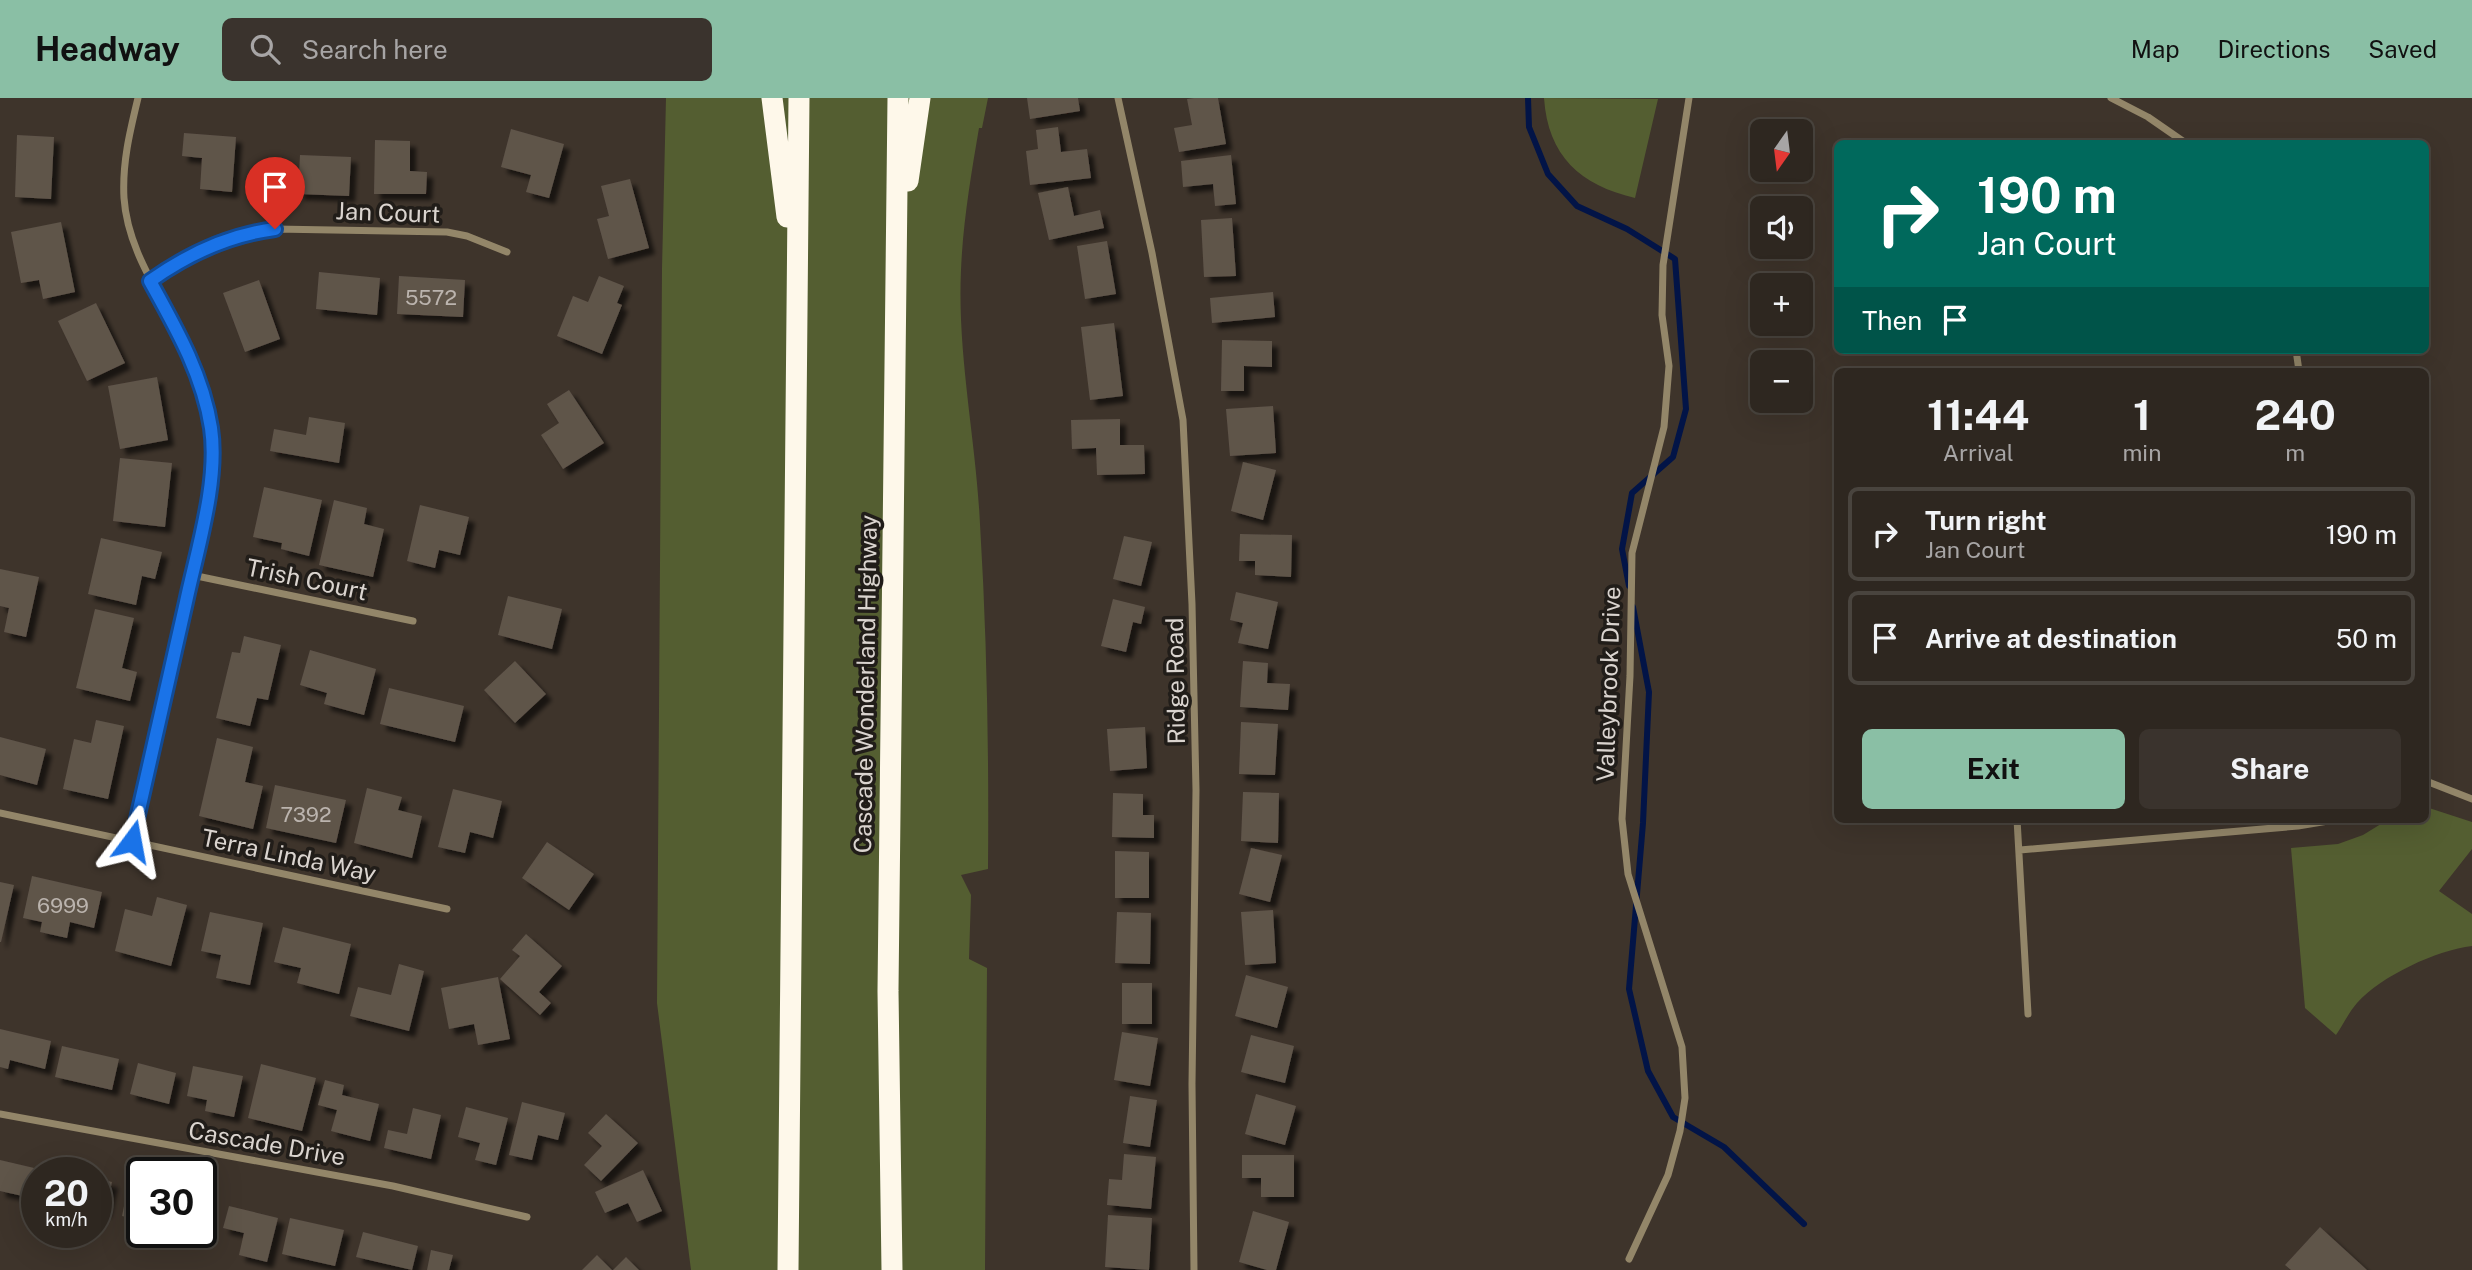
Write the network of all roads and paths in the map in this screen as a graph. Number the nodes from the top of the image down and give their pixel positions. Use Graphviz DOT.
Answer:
graph roads {
  1 [pos="138,98"];
  2 [pos="772,98"];
  3 [pos="799,98"];
  4 [pos="898,98"];
  5 [pos="920,98"];
  6 [pos="1118,98"];
  7 [pos="1689,98"];
  8 [pos="2111,98"];
  9 [pos="2181,140"];
  10 [pos="507,253"];
  11 [pos="897,256"];
  12 [pos="150,281"];
  13 [pos="797,294"];
  14 [pos="192,575"];
  15 [pos="414,621"];
  16 [pos="2429,782"];
  17 [pos="2472,799"];
  18 [pos="0,813"];
  19 [pos="2017,823"];
  20 [pos="2316,823"];
  21 [pos="132,841"];
  22 [pos="2020,850"];
  23 [pos="447,909"];
  24 [pos="2028,1014"];
  25 [pos="0,1114"];
  26 [pos="527,1216"];
  27 [pos="1629,1259"];
  28 [pos="788,1270"];
  29 [pos="892,1270"];
  30 [pos="1194,1270"];
  1 -- 12 [label="street"];
  2 -- 13 [label="highway"];
  3 -- 13 [label="highway"];
  4 -- 11 [label="highway, Cascade Wonderland Highway"];
  5 -- 11 [label="highway"];
  6 -- 30 [label="street, Ridge Road"];
  7 -- 27 [label="street, Valleybrook Drive"];
  8 -- 9 [label="street"];
  10 -- 12 [label="street, Jan Court"];
  11 -- 29 [label="highway, Cascade Wonderland Highway"];
  12 -- 14 [label="street"];
  13 -- 28 [label="highway"];
  14 -- 15 [label="street, Trish Court"];
  14 -- 21 [label="street"];
  16 -- 17 [label="street"];
  18 -- 21 [label="street, Terra Linda Way"];
  19 -- 22 [label="street"];
  20 -- 22 [label="street"];
  21 -- 23 [label="street, Terra Linda Way"];
  22 -- 24 [label="street"];
  25 -- 26 [label="street, Cascade Drive"];
}
